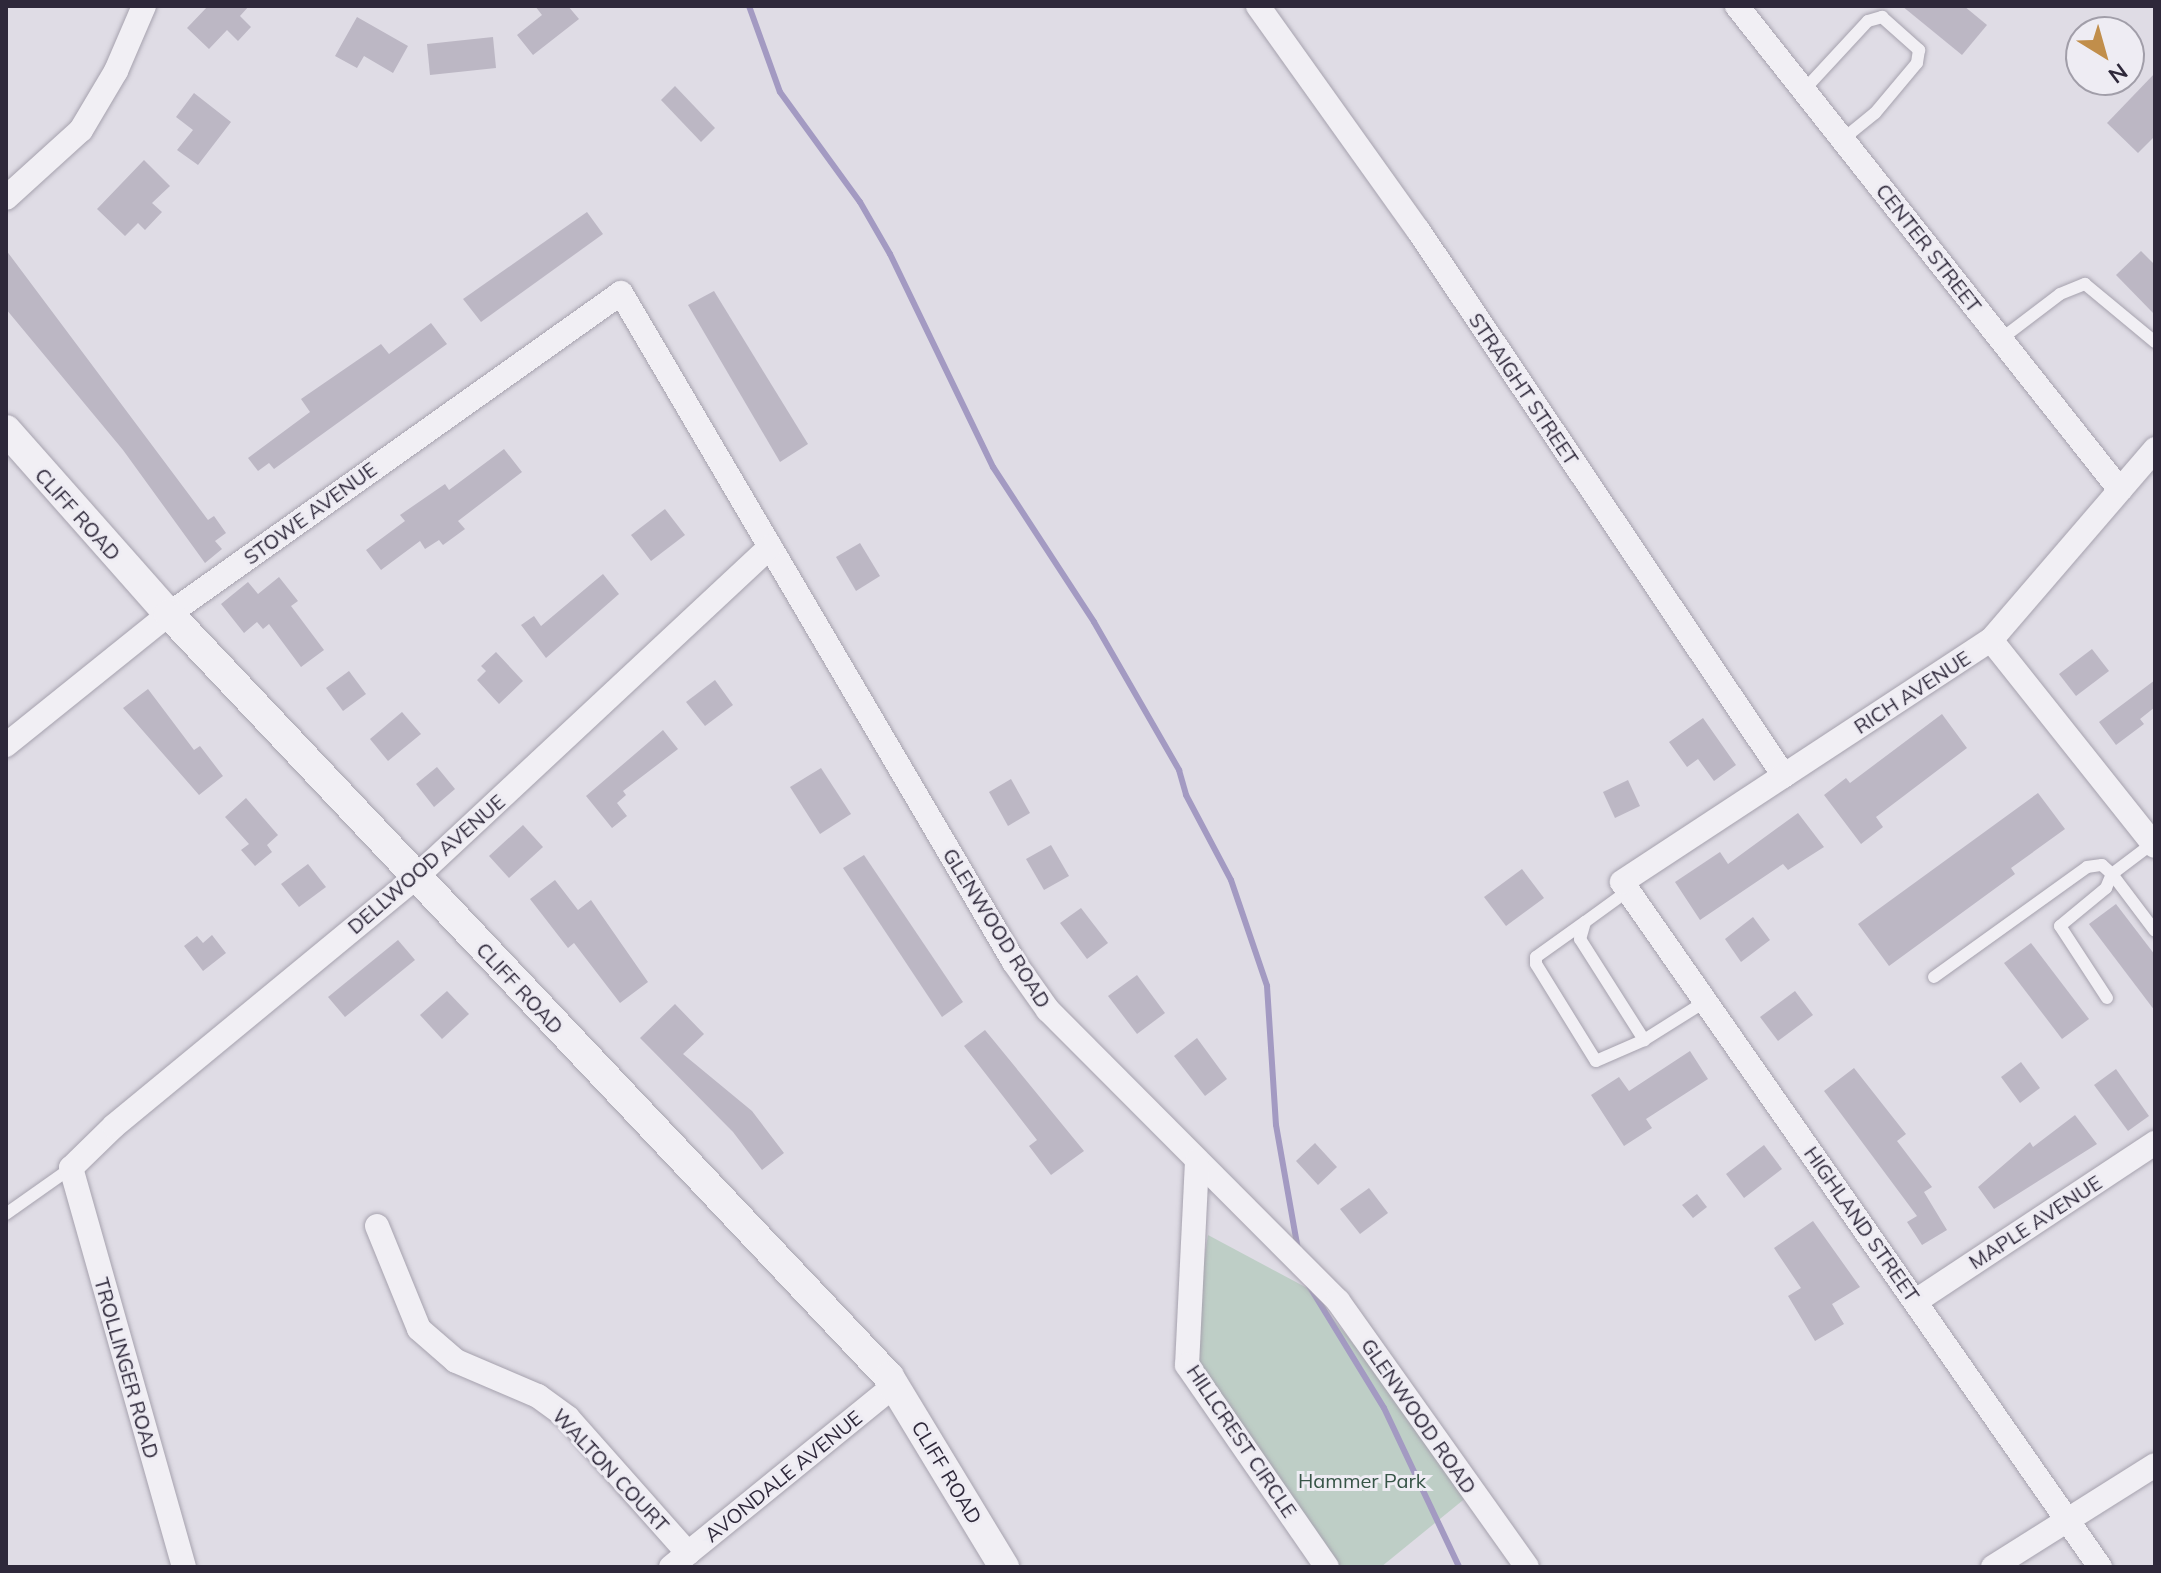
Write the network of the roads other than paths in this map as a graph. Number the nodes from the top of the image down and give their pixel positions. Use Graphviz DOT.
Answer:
graph roads {
  1 [pos="144,6"];
  2 [pos="1258,6"];
  3 [pos="1737,6"];
  4 [pos="1804,90"];
  5 [pos="1843,139"];
  6 [pos="6,198"];
  7 [pos="621,293"];
  8 [pos="2001,339"];
  9 [pos="2155,342"];
  10 [pos="6,430"];
  11 [pos="2155,449"];
  12 [pos="2120,490"];
  13 [pos="770,547"];
  14 [pos="169,614"];
  15 [pos="1991,640"];
  16 [pos="6,745"];
  17 [pos="1784,776"];
  18 [pos="2154,845"];
  19 [pos="2112,874"];
  20 [pos="416,877"];
  21 [pos="1626,886"];
  22 [pos="1585,922"];
  23 [pos="2155,931"];
  24 [pos="1934,977"];
  25 [pos="2107,998"];
  26 [pos="1706,1001"];
  27 [pos="1644,1040"];
  28 [pos="2155,1143"];
  29 [pos="1197,1161"];
  30 [pos="71,1168"];
  31 [pos="6,1214"];
  32 [pos="377,1226"];
  33 [pos="1916,1301"];
  34 [pos="894,1386"];
  35 [pos="2155,1465"];
  36 [pos="2068,1520"];
  37 [pos="679,1560"];
  38 [pos="184,1567"];
  39 [pos="1004,1567"];
  40 [pos="1327,1567"];
  41 [pos="1527,1567"];
  42 [pos="1993,1567"];
  43 [pos="2100,1567"];
  1 -- 6 [label="street"];
  2 -- 17 [label="street, STRAIGHT STREET"];
  3 -- 4 [label="street, CENTER STREET"];
  4 -- 5 [label="street, CENTER STREET"];
  4 -- 5 [label="lane"];
  5 -- 8 [label="street, CENTER STREET"];
  7 -- 13 [label="street, GLENWOOD ROAD"];
  7 -- 14 [label="street, STOWE AVENUE"];
  8 -- 9 [label="lane"];
  8 -- 12 [label="street, CENTER STREET"];
  10 -- 14 [label="street, CLIFF ROAD"];
  11 -- 12 [label="street, RICH AVENUE"];
  12 -- 15 [label="street, RICH AVENUE"];
  13 -- 20 [label="street, DELLWOOD AVENUE"];
  13 -- 29 [label="street, GLENWOOD ROAD"];
  14 -- 16 [label="street, STOWE AVENUE"];
  14 -- 20 [label="street, CLIFF ROAD"];
  15 -- 17 [label="street, RICH AVENUE"];
  15 -- 18 [label="street"];
  17 -- 21 [label="street, RICH AVENUE"];
  18 -- 19 [label="lane"];
  19 -- 23 [label="lane"];
  19 -- 24 [label="lane"];
  19 -- 25 [label="lane"];
  20 -- 30 [label="street, DELLWOOD AVENUE"];
  20 -- 34 [label="street, CLIFF ROAD"];
  21 -- 22 [label="lane"];
  21 -- 26 [label="street, HIGHLAND STREET"];
  22 -- 27 [label="lane"];
  22 -- 27 [label="lane"];
  26 -- 27 [label="lane"];
  26 -- 33 [label="street, HIGHLAND STREET"];
  28 -- 33 [label="street, MAPLE AVENUE"];
  29 -- 40 [label="street, HILLCREST CIRCLE"];
  29 -- 41 [label="street, GLENWOOD ROAD"];
  30 -- 31 [label="lane"];
  30 -- 38 [label="street, TROLLINGER ROAD"];
  32 -- 37 [label="street, WALTON COURT"];
  33 -- 36 [label="street, HIGHLAND STREET"];
  34 -- 37 [label="street, AVONDALE AVENUE"];
  34 -- 39 [label="street, CLIFF ROAD"];
  35 -- 36 [label="street"];
  36 -- 42 [label="street"];
  36 -- 43 [label="street, HIGHLAND STREET"];
}
